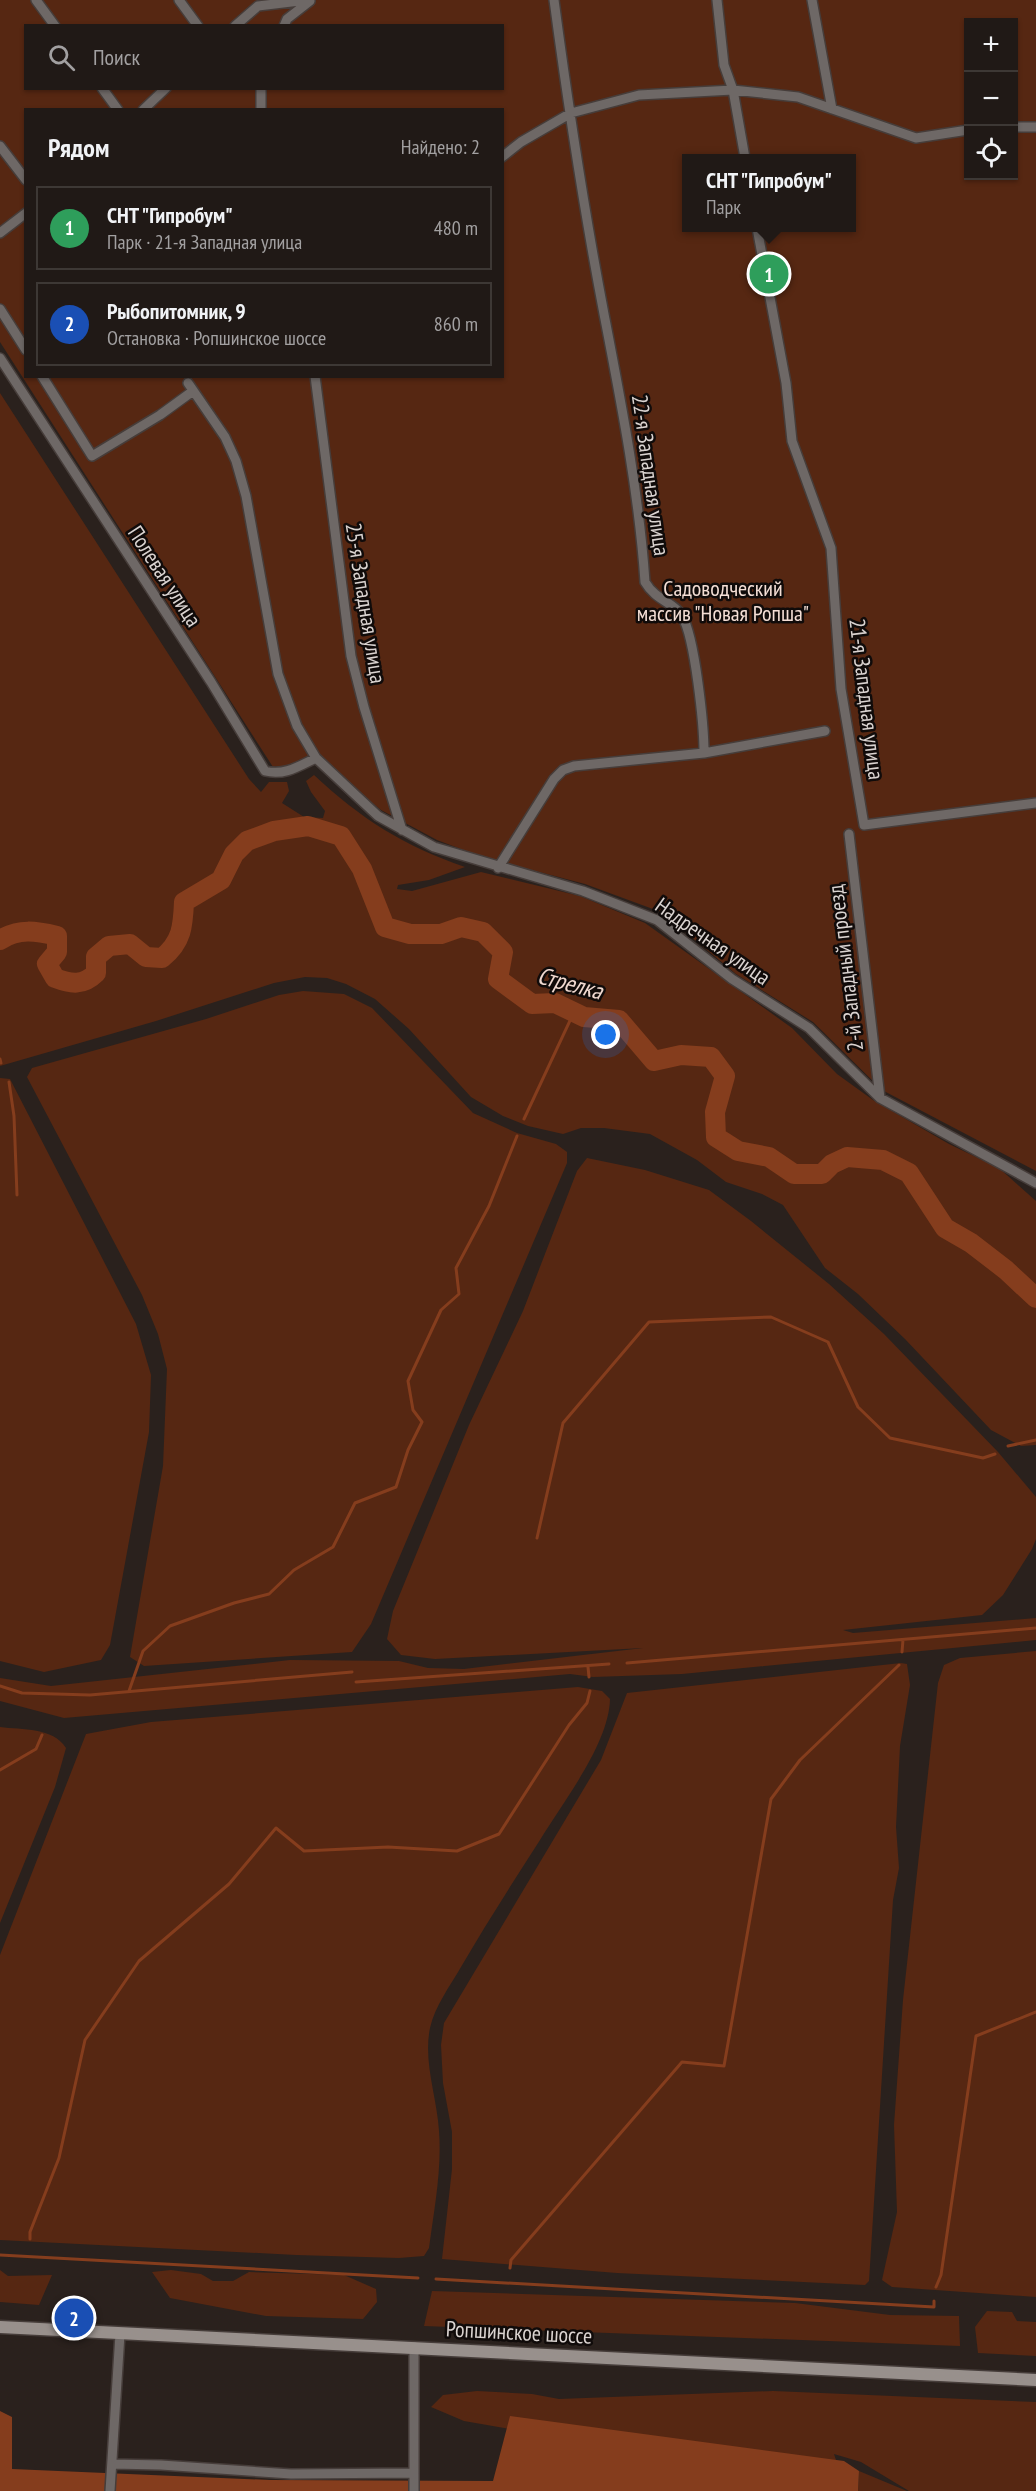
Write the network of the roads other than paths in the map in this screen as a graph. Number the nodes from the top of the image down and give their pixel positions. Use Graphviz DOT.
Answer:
graph roads {
  1 [pos="36,0"];
  2 [pos="179,0"];
  3 [pos="309,0"];
  4 [pos="554,0"];
  5 [pos="717,0"];
  6 [pos="812,0"];
  7 [pos="54,24"];
  8 [pos="197,24"];
  9 [pos="237,24"];
  10 [pos="285,24"];
  11 [pos="103,90"];
  12 [pos="164,90"];
  13 [pos="261,90"];
  14 [pos="733,90"];
  15 [pos="117,108"];
  16 [pos="145,108"];
  17 [pos="261,108"];
  18 [pos="832,109"];
  19 [pos="571,113"];
  20 [pos="1018,127"];
  21 [pos="1036,127"];
  22 [pos="964,131"];
  23 [pos="0,146"];
  24 [pos="744,154"];
  25 [pos="504,155"];
  26 [pos="24,177"];
  27 [pos="24,215"];
  28 [pos="758,232"];
  29 [pos="0,233"];
  30 [pos="0,309"];
  31 [pos="24,347"];
  32 [pos="0,358"];
  33 [pos="43,378"];
  34 [pos="315,378"];
  35 [pos="189,382"];
  36 [pos="825,731"];
  37 [pos="704,753"];
  38 [pos="316,758"];
  39 [pos="1036,803"];
  40 [pos="402,830"];
  41 [pos="849,834"];
  42 [pos="498,868"];
  43 [pos="880,1098"];
  44 [pos="1036,1184"];
  45 [pos="0,2327"];
  46 [pos="120,2334"];
  47 [pos="414,2347"];
  48 [pos="1036,2380"];
  49 [pos="112,2464"];
  50 [pos="414,2473"];
  51 [pos="110,2491"];
  52 [pos="414,2491"];
  1 -- 7 [label="street"];
  2 -- 8 [label="street"];
  3 -- 9 [label="street"];
  3 -- 10 [label="street"];
  4 -- 19 [label="street, 22-я Западная улица"];
  5 -- 14 [label="street"];
  6 -- 18 [label="street"];
  11 -- 15 [label="street"];
  12 -- 16 [label="street"];
  13 -- 17 [label="street"];
  14 -- 18 [label="street"];
  14 -- 19 [label="street"];
  14 -- 24 [label="street"];
  18 -- 22 [label="street"];
  19 -- 25 [label="street"];
  19 -- 37 [label="street, 22-я Западная улица"];
  20 -- 21 [label="street"];
  23 -- 26 [label="street"];
  27 -- 29 [label="street"];
  28 -- 39 [label="street, 21-я Западная улица"];
  30 -- 31 [label="street"];
  32 -- 38 [label="street, Полевая улица"];
  33 -- 35 [label="street"];
  34 -- 40 [label="street, 25-я Западная улица"];
  35 -- 38 [label="street, Надречная улица"];
  36 -- 37 [label="street"];
  37 -- 42 [label="street"];
  38 -- 40 [label="street, Надречная улица"];
  40 -- 42 [label="street, Надречная улица"];
  41 -- 43 [label="street, 2-й Западный проезд"];
  42 -- 43 [label="street, Надречная улица"];
  43 -- 44 [label="street, Надречная улица"];
  45 -- 46 [label="main road, Ропшинское шоссе"];
  46 -- 47 [label="main road, Ропшинское шоссе"];
  46 -- 49 [label="street"];
  47 -- 48 [label="main road, Ропшинское шоссе"];
  47 -- 50 [label="street"];
  49 -- 50 [label="street"];
  49 -- 51 [label="street"];
  50 -- 52 [label="street"];
}
